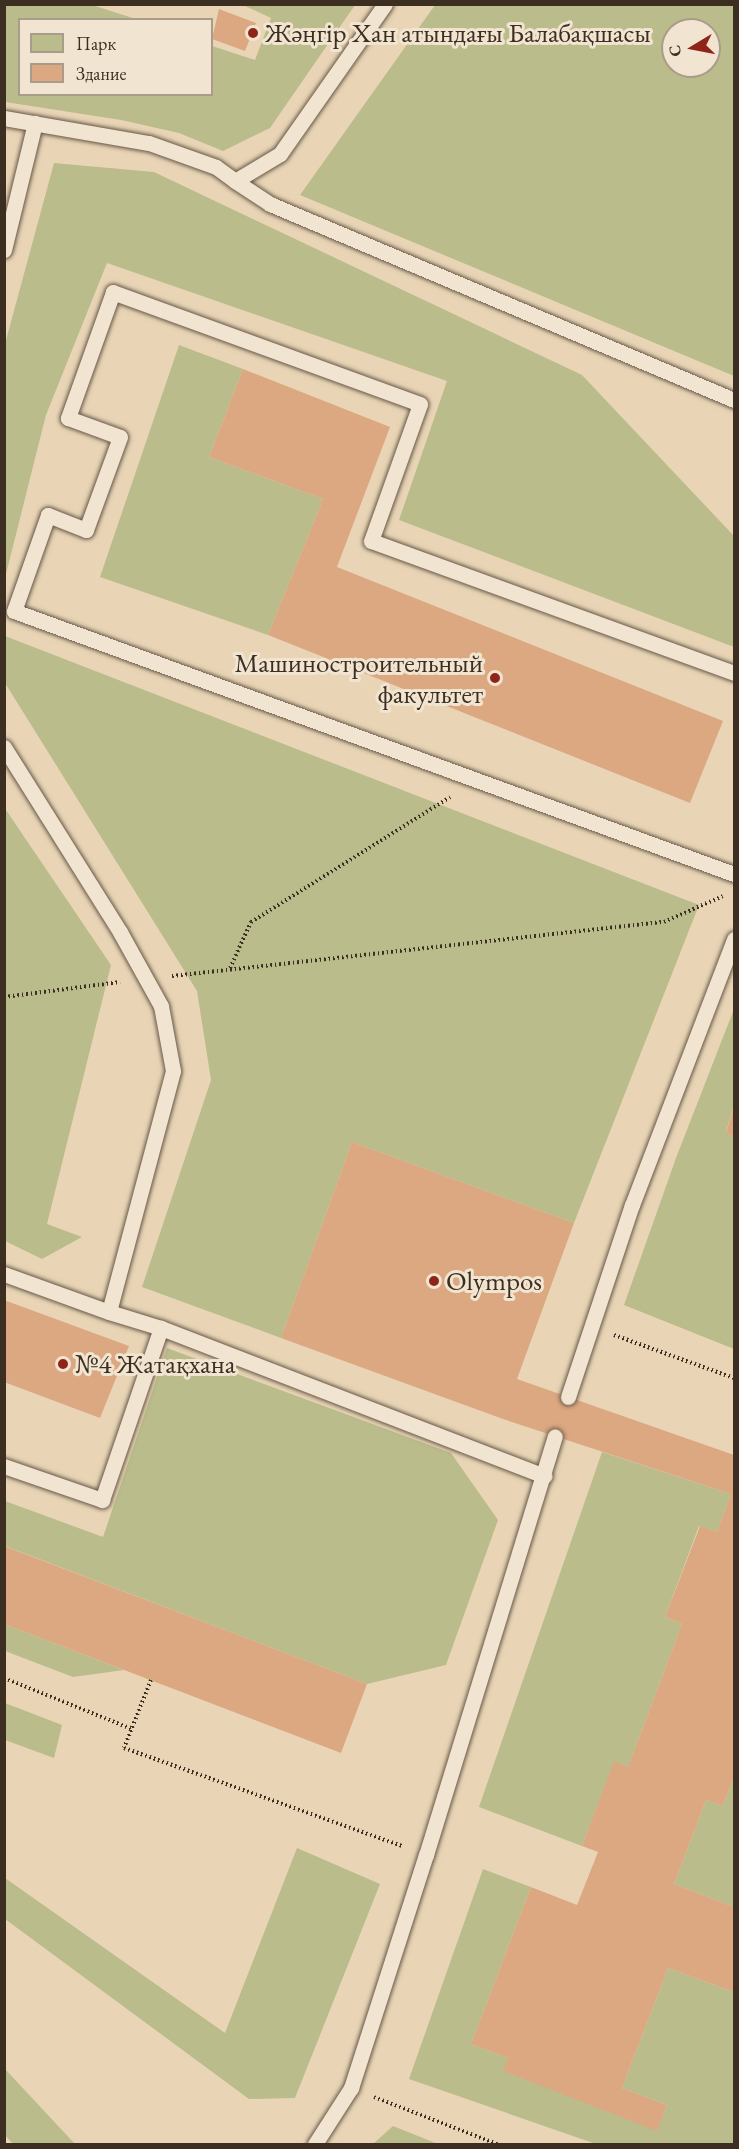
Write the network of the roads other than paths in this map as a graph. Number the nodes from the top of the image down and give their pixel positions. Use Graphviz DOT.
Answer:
graph roads {
  1 [pos="385,4"];
  2 [pos="4,118"];
  3 [pos="35,123"];
  4 [pos="235,181"];
  5 [pos="4,250"];
  6 [pos="735,400"];
  7 [pos="735,674"];
  8 [pos="4,747"];
  9 [pos="735,874"];
  10 [pos="735,939"];
  11 [pos="4,1274"];
  12 [pos="109,1312"];
  13 [pos="161,1328"];
  14 [pos="568,1397"];
  15 [pos="555,1436"];
  16 [pos="4,1466"];
  17 [pos="544,1476"];
  18 [pos="315,2145"];
  1 -- 4 [label="lane"];
  2 -- 3 [label="lane"];
  3 -- 4 [label="lane"];
  3 -- 5 [label="lane"];
  4 -- 6 [label="lane"];
  7 -- 9 [label="lane"];
  8 -- 12 [label="lane"];
  10 -- 14 [label="lane"];
  11 -- 12 [label="lane"];
  12 -- 13 [label="lane"];
  13 -- 16 [label="lane"];
  13 -- 17 [label="lane"];
  15 -- 17 [label="lane"];
  17 -- 18 [label="lane"];
}
